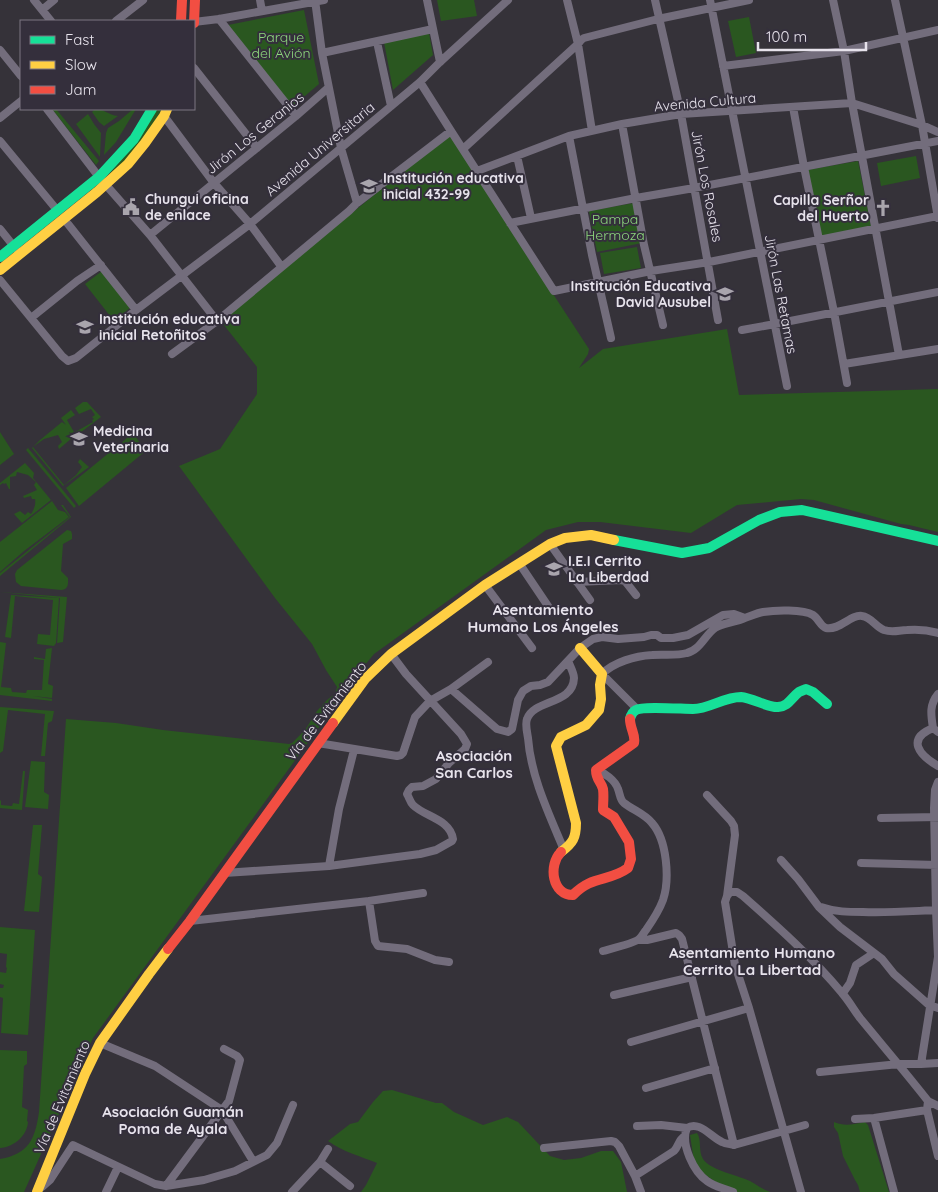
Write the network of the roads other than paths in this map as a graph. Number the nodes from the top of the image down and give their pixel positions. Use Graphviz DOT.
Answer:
graph roads {
  1 [pos="34,0"];
  2 [pos="54,0"];
  3 [pos="143,0"];
  4 [pos="182,0"];
  5 [pos="195,0"];
  6 [pos="260,0"];
  7 [pos="324,0"];
  8 [pos="427,0"];
  9 [pos="508,0"];
  10 [pos="568,0"];
  11 [pos="655,0"];
  12 [pos="749,0"];
  13 [pos="834,0"];
  14 [pos="895,0"];
  15 [pos="315,1"];
  16 [pos="711,4"];
  17 [pos="42,10"];
  18 [pos="262,11"];
  19 [pos="218,19"];
  20 [pos="658,19"];
  21 [pos="50,20"];
  22 [pos="119,20"];
  23 [pos="181,20"];
  24 [pos="194,20"];
  25 [pos="195,22"];
  26 [pos="433,30"];
  27 [pos="938,30"];
  28 [pos="904,38"];
  29 [pos="377,42"];
  30 [pos="578,44"];
  31 [pos="0,50"];
  32 [pos="844,51"];
  33 [pos="322,53"];
  34 [pos="440,62"];
  35 [pos="723,66"];
  36 [pos="195,69"];
  37 [pos="20,75"];
  38 [pos="420,82"];
  39 [pos="328,88"];
  40 [pos="20,102"];
  41 [pos="852,103"];
  42 [pos="391,106"];
  43 [pos="793,107"];
  44 [pos="48,110"];
  45 [pos="151,110"];
  46 [pos="733,111"];
  47 [pos="165,112"];
  48 [pos="681,114"];
  49 [pos="296,116"];
  50 [pos="0,118"];
  51 [pos="622,124"];
  52 [pos="922,125"];
  53 [pos="451,131"];
  54 [pos="592,131"];
  55 [pos="938,132"];
  56 [pos="569,136"];
  57 [pos="0,141"];
  58 [pos="938,141"];
  59 [pos="925,143"];
  60 [pos="257,148"];
  61 [pos="341,148"];
  62 [pos="463,149"];
  63 [pos="517,156"];
  64 [pos="862,156"];
  65 [pos="804,167"];
  66 [pos="477,171"];
  67 [pos="746,178"];
  68 [pos="103,181"];
  69 [pos="214,183"];
  70 [pos="694,188"];
  71 [pos="636,198"];
  72 [pos="357,202"];
  73 [pos="583,208"];
  74 [pos="57,210"];
  75 [pos="938,217"];
  76 [pos="531,218"];
  77 [pos="63,219"];
  78 [pos="510,223"];
  79 [pos="250,224"];
  80 [pos="0,229"];
  81 [pos="876,229"];
  82 [pos="150,235"];
  83 [pos="819,239"];
  84 [pos="13,246"];
  85 [pos="760,251"];
  86 [pos="20,254"];
  87 [pos="0,257"];
  88 [pos="708,262"];
  89 [pos="100,265"];
  90 [pos="281,266"];
  91 [pos="0,270"];
  92 [pos="651,271"];
  93 [pos="182,276"];
  94 [pos="0,280"];
  95 [pos="599,282"];
  96 [pos="938,292"];
  97 [pos="889,302"];
  98 [pos="136,310"];
  99 [pos="834,312"];
  100 [pos="31,318"];
  101 [pos="718,320"];
  102 [pos="217,321"];
  103 [pos="775,324"];
  104 [pos="663,325"];
  105 [pos="742,330"];
  106 [pos="611,338"];
  107 [pos="938,349"];
  108 [pos="172,354"];
  109 [pos="899,355"];
  110 [pos="844,364"];
  111 [pos="848,383"];
  112 [pos="787,386"];
  113 [pos="938,541"];
  114 [pos="550,544"];
  115 [pos="520,563"];
  116 [pos="577,582"];
  117 [pos="485,585"];
  118 [pos="636,595"];
  119 [pos="590,600"];
  120 [pos="552,612"];
  121 [pos="745,618"];
  122 [pos="938,633"];
  123 [pos="532,648"];
  124 [pos="580,648"];
  125 [pos="390,654"];
  126 [pos="568,661"];
  127 [pos="488,662"];
  128 [pos="602,674"];
  129 [pos="451,689"];
  130 [pos="938,694"];
  131 [pos="430,702"];
  132 [pos="827,704"];
  133 [pos="638,709"];
  134 [pos="936,730"];
  135 [pos="318,743"];
  136 [pos="354,750"];
  137 [pos="938,766"];
  138 [pos="596,770"];
  139 [pos="938,782"];
  140 [pos="707,795"];
  141 [pos="936,817"];
  142 [pos="881,818"];
  143 [pos="564,850"];
  144 [pos="781,860"];
  145 [pos="862,863"];
  146 [pos="936,865"];
  147 [pos="329,866"];
  148 [pos="224,873"];
  149 [pos="423,893"];
  150 [pos="727,896"];
  151 [pos="369,901"];
  152 [pos="819,907"];
  153 [pos="937,910"];
  154 [pos="190,921"];
  155 [pos="639,940"];
  156 [pos="603,951"];
  157 [pos="874,954"];
  158 [pos="938,956"];
  159 [pos="449,962"];
  160 [pos="692,977"];
  161 [pos="843,994"];
  162 [pos="614,995"];
  163 [pos="929,1005"];
  164 [pos="749,1008"];
  165 [pos="938,1008"];
  166 [pos="704,1022"];
  167 [pos="631,1042"];
  168 [pos="100,1043"];
  169 [pos="224,1050"];
  170 [pos="938,1063"];
  171 [pos="899,1064"];
  172 [pos="921,1064"];
  173 [pos="716,1068"];
  174 [pos="820,1072"];
  175 [pos="646,1088"];
  176 [pos="928,1101"];
  177 [pos="293,1105"];
  178 [pos="938,1106"];
  179 [pos="222,1110"];
  180 [pos="927,1110"];
  181 [pos="874,1118"];
  182 [pos="855,1119"];
  183 [pos="805,1124"];
  184 [pos="637,1126"];
  185 [pos="783,1130"];
  186 [pos="686,1132"];
  187 [pos="734,1145"];
  188 [pos="544,1148"];
  189 [pos="328,1149"];
  190 [pos="938,1156"];
  191 [pos="253,1161"];
  192 [pos="320,1162"];
  193 [pos="118,1167"];
  194 [pos="635,1176"];
  195 [pos="166,1186"];
  196 [pos="350,1186"];
  197 [pos="721,1188"];
  198 [pos="37,1192"];
  199 [pos="106,1192"];
  200 [pos="292,1192"];
  201 [pos="641,1192"];
  202 [pos="712,1192"];
  203 [pos="733,1192"];
  204 [pos="801,1192"];
  205 [pos="894,1192"];
  1 -- 17 [label="street"];
  2 -- 17 [label="street"];
  3 -- 22 [label="street"];
  4 -- 23 [label="main road"];
  5 -- 24 [label="main road"];
  6 -- 18 [label="street"];
  7 -- 15 [label="street"];
  8 -- 26 [label="street"];
  9 -- 34 [label="street, Avenida Universitaria"];
  10 -- 30 [label="street"];
  11 -- 20 [label="street, Jirón Los Rosales"];
  12 -- 16 [label="street"];
  13 -- 32 [label="street"];
  14 -- 28 [label="street"];
  15 -- 18 [label="street"];
  15 -- 33 [label="street"];
  16 -- 20 [label="street"];
  16 -- 35 [label="street, Jirón Las Retamas"];
  17 -- 21 [label="street"];
  18 -- 19 [label="street"];
  19 -- 25 [label="street"];
  19 -- 49 [label="street"];
  20 -- 30 [label="street"];
  20 -- 48 [label="street, Jirón Los Rosales"];
  26 -- 29 [label="street"];
  26 -- 34 [label="street"];
  27 -- 28 [label="street"];
  28 -- 32 [label="street"];
  28 -- 52 [label="street"];
  29 -- 33 [label="street"];
  29 -- 42 [label="street"];
  30 -- 54 [label="street"];
  30 -- 62 [label="street"];
  31 -- 37 [label="street"];
  32 -- 35 [label="street"];
  32 -- 41 [label="street"];
  33 -- 39 [label="street"];
  34 -- 38 [label="street, Avenida Universitaria"];
  35 -- 46 [label="street, Jirón Las Retamas"];
  36 -- 60 [label="street"];
  38 -- 42 [label="street, Avenida Universitaria"];
  38 -- 53 [label="street"];
  39 -- 49 [label="street, Jirón Los Geranios"];
  39 -- 61 [label="street"];
  40 -- 50 [label="street"];
  41 -- 43 [label="street, Avenida Cultura"];
  41 -- 52 [label="street, Avenida Cultura"];
  41 -- 64 [label="street"];
  42 -- 61 [label="street, Avenida Universitaria"];
  43 -- 46 [label="street, Avenida Cultura"];
  43 -- 65 [label="street"];
  44 -- 68 [label="street"];
  45 -- 68 [label="main road"];
  46 -- 48 [label="street, Avenida Cultura"];
  46 -- 67 [label="street, Jirón Las Retamas"];
  47 -- 68 [label="main road"];
  47 -- 69 [label="street"];
  48 -- 51 [label="street, Avenida Cultura"];
  48 -- 70 [label="street, Jirón Los Rosales"];
  49 -- 60 [label="street, Jirón Los Geranios"];
  51 -- 54 [label="street, Avenida Cultura"];
  51 -- 71 [label="street"];
  52 -- 55 [label="street, Avenida Cultura"];
  52 -- 59 [label="street"];
  53 -- 62 [label="street"];
  53 -- 72 [label="street"];
  54 -- 56 [label="street, Avenida Cultura"];
  56 -- 63 [label="street, Avenida Cultura"];
  56 -- 73 [label="street"];
  57 -- 74 [label="street"];
  58 -- 59 [label="street"];
  59 -- 64 [label="street"];
  59 -- 75 [label="street"];
  60 -- 69 [label="street, Jirón Los Geranios"];
  61 -- 72 [label="street"];
  61 -- 79 [label="street, Avenida Universitaria"];
  62 -- 66 [label="street"];
  63 -- 66 [label="street, Avenida Cultura"];
  63 -- 76 [label="street"];
  64 -- 65 [label="street"];
  64 -- 81 [label="street"];
  65 -- 67 [label="street"];
  65 -- 83 [label="street"];
  66 -- 78 [label="street"];
  67 -- 70 [label="street"];
  67 -- 85 [label="street, Jirón Las Retamas"];
  68 -- 74 [label="main road"];
  68 -- 77 [label="main road"];
  68 -- 82 [label="street"];
  69 -- 79 [label="street"];
  69 -- 82 [label="street, Jirón Los Geranios"];
  70 -- 71 [label="street"];
  70 -- 88 [label="street, Jirón Los Rosales"];
  71 -- 73 [label="street"];
  71 -- 92 [label="street"];
  72 -- 90 [label="street"];
  73 -- 76 [label="street"];
  73 -- 95 [label="street"];
  74 -- 84 [label="main road"];
  75 -- 81 [label="street"];
  76 -- 78 [label="street"];
  77 -- 86 [label="main road"];
  77 -- 89 [label="street"];
  78 -- 95 [label="street"];
  79 -- 90 [label="street"];
  79 -- 93 [label="street, Avenida Universitaria"];
  80 -- 84 [label="street"];
  81 -- 83 [label="street"];
  81 -- 97 [label="street"];
  82 -- 93 [label="street"];
  83 -- 85 [label="street"];
  83 -- 99 [label="street"];
  84 -- 86 [label="street"];
  84 -- 87 [label="main road"];
  85 -- 88 [label="street"];
  85 -- 103 [label="street, Jirón Las Retamas"];
  86 -- 91 [label="main road"];
  88 -- 92 [label="street"];
  88 -- 101 [label="street, Jirón Los Rosales"];
  89 -- 98 [label="street"];
  89 -- 100 [label="street"];
  90 -- 102 [label="street"];
  92 -- 95 [label="street"];
  92 -- 104 [label="street"];
  93 -- 98 [label="street, Avenida Universitaria"];
  93 -- 102 [label="street"];
  94 -- 100 [label="street"];
  95 -- 106 [label="street"];
  96 -- 97 [label="street"];
  97 -- 99 [label="street"];
  97 -- 109 [label="street"];
  98 -- 100 [label="street, Avenida Universitaria"];
  99 -- 103 [label="street"];
  99 -- 110 [label="street"];
  102 -- 108 [label="street"];
  103 -- 105 [label="street"];
  103 -- 112 [label="street, Jirón Las Retamas"];
  107 -- 109 [label="street"];
  109 -- 110 [label="street"];
  110 -- 111 [label="street"];
  113 -- 114 [label="main road, Vía de Evitamiento"];
  114 -- 115 [label="main road, Vía de Evitamiento"];
  114 -- 116 [label="street"];
  115 -- 117 [label="main road, Vía de Evitamiento"];
  115 -- 120 [label="street"];
  116 -- 118 [label="street"];
  116 -- 119 [label="street"];
  117 -- 123 [label="street"];
  117 -- 125 [label="main road, Vía de Evitamiento"];
  121 -- 122 [label="street"];
  121 -- 124 [label="street"];
  121 -- 128 [label="street"];
  124 -- 126 [label="street"];
  124 -- 128 [label="main road"];
  125 -- 131 [label="street"];
  125 -- 135 [label="main road, Vía de Evitamiento"];
  126 -- 129 [label="street"];
  126 -- 143 [label="street"];
  127 -- 129 [label="street"];
  128 -- 133 [label="street"];
  128 -- 143 [label="main road"];
  129 -- 131 [label="street"];
  130 -- 134 [label="street"];
  131 -- 136 [label="street"];
  131 -- 147 [label="street"];
  132 -- 133 [label="main road"];
  133 -- 138 [label="main road"];
  134 -- 137 [label="street"];
  135 -- 136 [label="street"];
  135 -- 148 [label="main road, Vía de Evitamiento"];
  136 -- 147 [label="street"];
  138 -- 143 [label="main road"];
  138 -- 155 [label="street"];
  139 -- 141 [label="street"];
  140 -- 150 [label="street"];
  141 -- 142 [label="street"];
  141 -- 146 [label="street"];
  144 -- 152 [label="street"];
  145 -- 146 [label="street"];
  146 -- 153 [label="street"];
  147 -- 148 [label="street"];
  148 -- 154 [label="main road, Vía de Evitamiento"];
  149 -- 151 [label="street"];
  150 -- 161 [label="street"];
  150 -- 164 [label="street"];
  151 -- 154 [label="street"];
  151 -- 159 [label="street"];
  152 -- 153 [label="street"];
  152 -- 157 [label="street"];
  153 -- 158 [label="street"];
  154 -- 168 [label="main road, Vía de Evitamiento"];
  155 -- 156 [label="street"];
  155 -- 160 [label="street"];
  157 -- 161 [label="street"];
  157 -- 163 [label="street"];
  158 -- 163 [label="street"];
  160 -- 162 [label="street"];
  160 -- 166 [label="street"];
  161 -- 171 [label="street"];
  163 -- 165 [label="street"];
  163 -- 172 [label="street"];
  164 -- 166 [label="street"];
  164 -- 185 [label="street"];
  166 -- 167 [label="street"];
  166 -- 173 [label="street"];
  168 -- 179 [label="street"];
  168 -- 198 [label="main road, Vía de Evitamiento"];
  169 -- 179 [label="street"];
  170 -- 172 [label="street"];
  171 -- 172 [label="street"];
  171 -- 174 [label="street"];
  171 -- 176 [label="street"];
  173 -- 175 [label="street"];
  173 -- 187 [label="street"];
  176 -- 178 [label="street"];
  176 -- 180 [label="street"];
  177 -- 191 [label="street"];
  179 -- 191 [label="street"];
  179 -- 195 [label="street"];
  180 -- 181 [label="street"];
  180 -- 190 [label="street"];
  181 -- 182 [label="street"];
  181 -- 205 [label="street"];
  183 -- 185 [label="street"];
  184 -- 186 [label="street"];
  185 -- 187 [label="street"];
  185 -- 204 [label="street"];
  186 -- 187 [label="street"];
  186 -- 194 [label="street"];
  186 -- 197 [label="street"];
  188 -- 194 [label="street"];
  189 -- 192 [label="street"];
  191 -- 195 [label="street"];
  192 -- 196 [label="street"];
  192 -- 200 [label="street"];
  193 -- 195 [label="street"];
  193 -- 198 [label="street"];
  193 -- 199 [label="street"];
  194 -- 201 [label="street"];
  197 -- 202 [label="street"];
  197 -- 203 [label="street"];
}
